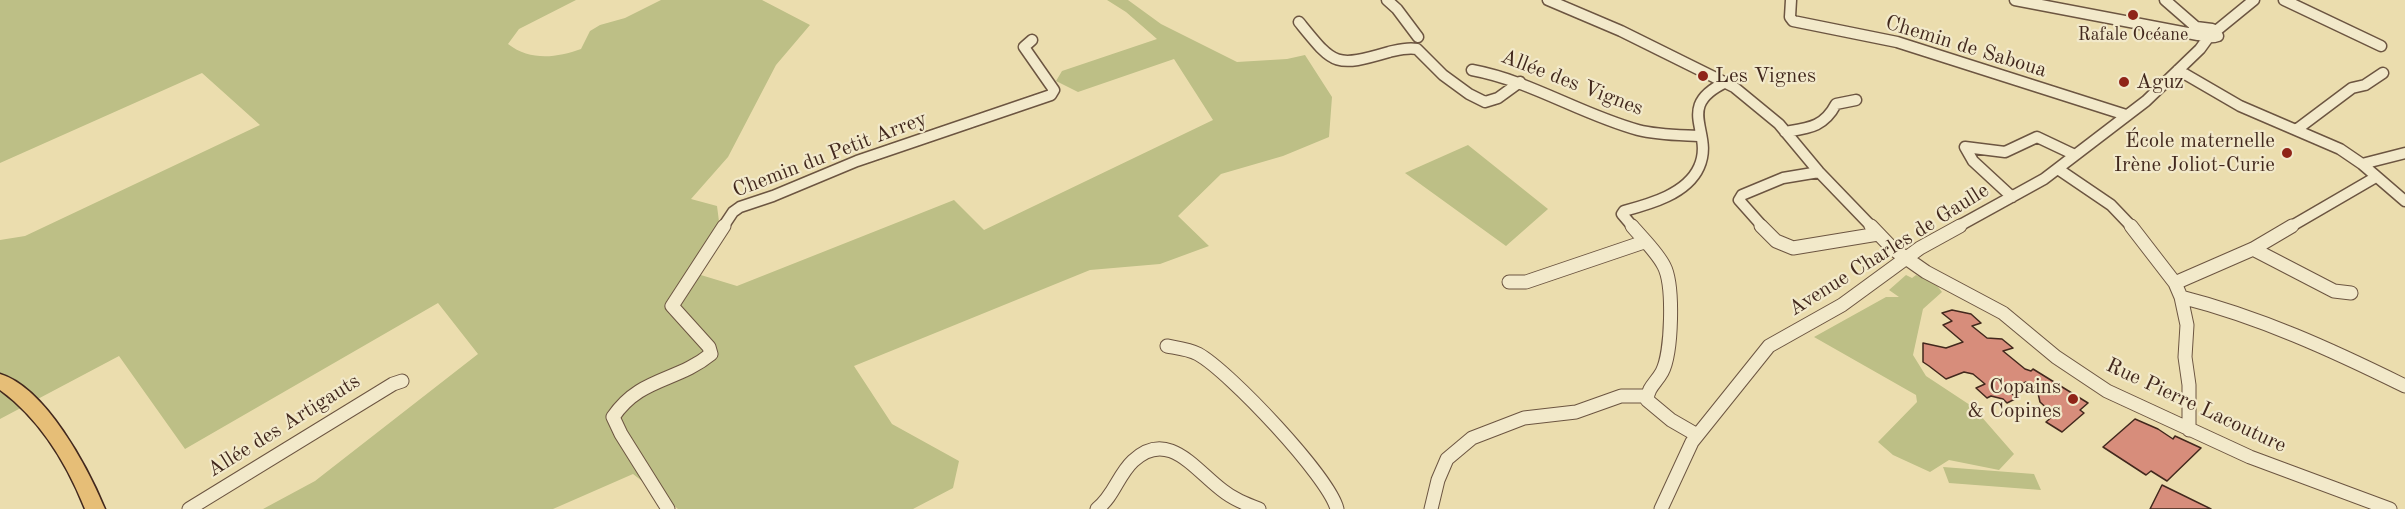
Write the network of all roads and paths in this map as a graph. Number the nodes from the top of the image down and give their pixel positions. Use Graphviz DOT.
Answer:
graph roads {
  1 [pos="1387,0"];
  2 [pos="1548,0"];
  3 [pos="1791,0"];
  4 [pos="2015,0"];
  5 [pos="2166,0"];
  6 [pos="2254,0"];
  7 [pos="2284,0"];
  8 [pos="1299,22"];
  9 [pos="2204,33"];
  10 [pos="1418,37"];
  11 [pos="1032,40"];
  12 [pos="2381,46"];
  13 [pos="1472,70"];
  14 [pos="2178,70"];
  15 [pos="2383,73"];
  16 [pos="1521,82"];
  17 [pos="1726,82"];
  18 [pos="1856,100"];
  19 [pos="2126,115"];
  20 [pos="2296,130"];
  21 [pos="1785,132"];
  22 [pos="1698,136"];
  23 [pos="2405,153"];
  24 [pos="2075,155"];
  25 [pos="2362,164"];
  26 [pos="2058,169"];
  27 [pos="1819,172"];
  28 [pos="2376,177"];
  29 [pos="2012,197"];
  30 [pos="2405,201"];
  31 [pos="1878,234"];
  32 [pos="1644,242"];
  33 [pos="2253,249"];
  34 [pos="1906,258"];
  35 [pos="1509,282"];
  36 [pos="2175,283"];
  37 [pos="2351,293"];
  38 [pos="2181,297"];
  39 [pos="1167,346"];
  40 [pos="0,381"];
  41 [pos="402,381"];
  42 [pos="2405,386"];
  43 [pos="1646,396"];
  44 [pos="2189,430"];
  45 [pos="1696,435"];
  46 [pos="95,509"];
  47 [pos="189,509"];
  48 [pos="668,509"];
  49 [pos="1097,509"];
  50 [pos="1259,509"];
  51 [pos="1337,509"];
  52 [pos="1431,509"];
  53 [pos="1661,509"];
  54 [pos="2390,509"];
  1 -- 10 [label="street"];
  2 -- 17 [label="street, Rue Pierre Lacouture"];
  3 -- 19 [label="street, Chemin de Saboua"];
  4 -- 9 [label="street"];
  5 -- 9 [label="street"];
  6 -- 9 [label="street, Avenue Charles de Gaulle"];
  7 -- 12 [label="street"];
  8 -- 16 [label="street"];
  9 -- 14 [label="street, Avenue Charles de Gaulle"];
  11 -- 48 [label="street, Chemin du Petit Arrey"];
  13 -- 16 [label="street, Allée des Vignes"];
  14 -- 19 [label="street, Avenue Charles de Gaulle"];
  14 -- 20 [label="street"];
  15 -- 20 [label="street"];
  16 -- 22 [label="street, Allée des Vignes"];
  17 -- 21 [label="street, Rue Pierre Lacouture"];
  17 -- 22 [label="street"];
  18 -- 21 [label="street"];
  19 -- 24 [label="street, Avenue Charles de Gaulle"];
  20 -- 25 [label="street"];
  21 -- 27 [label="street, Rue Pierre Lacouture"];
  22 -- 32 [label="street"];
  23 -- 25 [label="street"];
  24 -- 26 [label="street, Avenue Charles de Gaulle"];
  24 -- 29 [label="street"];
  25 -- 28 [label="street"];
  26 -- 29 [label="street, Avenue Charles de Gaulle"];
  26 -- 36 [label="street"];
  27 -- 31 [label="street, Rue Pierre Lacouture"];
  27 -- 31 [label="street"];
  28 -- 30 [label="street"];
  28 -- 33 [label="street"];
  29 -- 34 [label="street, Avenue Charles de Gaulle"];
  31 -- 34 [label="street, Rue Pierre Lacouture"];
  32 -- 35 [label="street"];
  32 -- 43 [label="street"];
  33 -- 36 [label="street"];
  33 -- 37 [label="street"];
  34 -- 44 [label="street, Rue Pierre Lacouture"];
  34 -- 45 [label="street, Avenue Charles de Gaulle"];
  36 -- 38 [label="street"];
  38 -- 42 [label="street"];
  38 -- 44 [label="street"];
  39 -- 51 [label="street"];
  40 -- 46 [label="main road"];
  41 -- 47 [label="street, Allée des Artigauts"];
  43 -- 45 [label="street"];
  43 -- 52 [label="street"];
  44 -- 54 [label="street, Rue Pierre Lacouture"];
  45 -- 53 [label="street, Avenue Charles de Gaulle"];
  49 -- 50 [label="street"];
}
